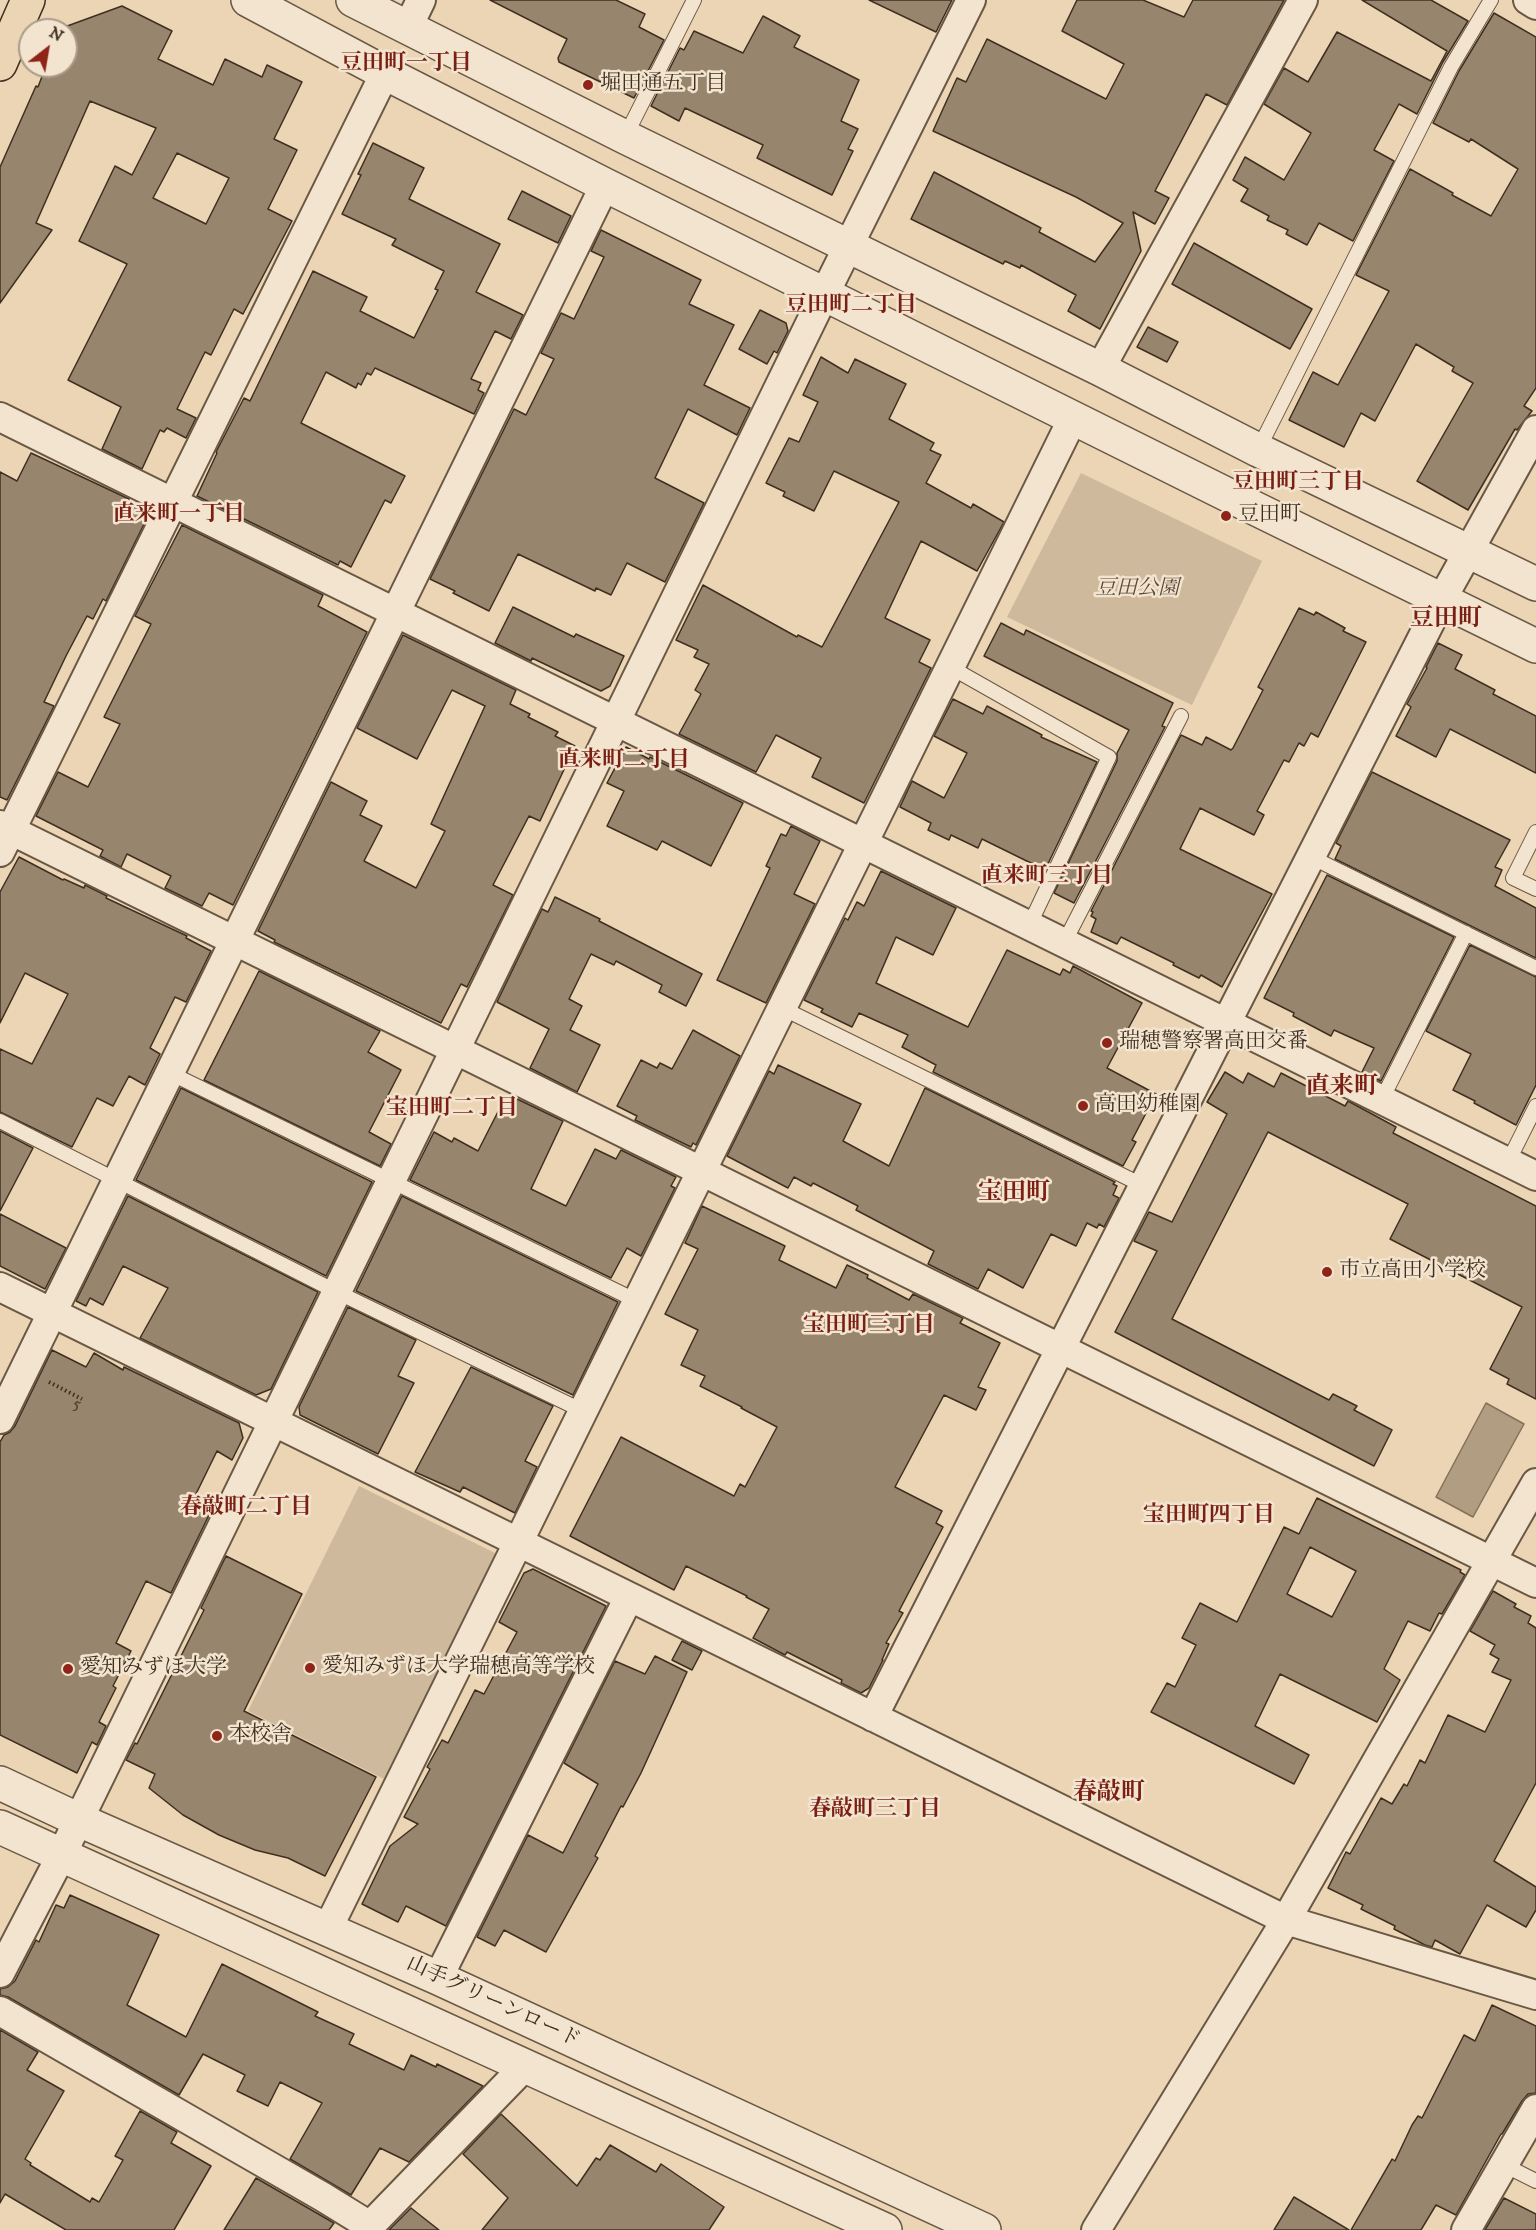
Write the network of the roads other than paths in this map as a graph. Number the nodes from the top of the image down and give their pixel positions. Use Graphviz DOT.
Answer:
graph roads {
  1 [pos="28,0"];
  2 [pos="248,0"];
  3 [pos="353,0"];
  4 [pos="694,0"];
  5 [pos="971,0"];
  6 [pos="1303,0"];
  7 [pos="1491,0"];
  8 [pos="1528,0"];
  9 [pos="1536,5"];
  10 [pos="414,14"];
  11 [pos="0,64"];
  12 [pos="385,73"];
  13 [pos="625,137"];
  14 [pos="605,184"];
  15 [pos="850,245"];
  16 [pos="825,293"];
  17 [pos="1100,369"];
  18 [pos="0,417"];
  19 [pos="1073,418"];
  20 [pos="1536,430"];
  21 [pos="1258,450"];
  22 [pos="173,502"];
  23 [pos="1467,550"];
  24 [pos="1536,584"];
  25 [pos="1442,599"];
  26 [pos="396,612"];
  27 [pos="1536,646"];
  28 [pos="950,667"];
  29 [pos="1181,716"];
  30 [pos="616,721"];
  31 [pos="1536,832"];
  32 [pos="4,836"];
  33 [pos="863,843"];
  34 [pos="1311,857"];
  35 [pos="1536,889"];
  36 [pos="1029,926"];
  37 [pos="1466,933"];
  38 [pos="234,941"];
  39 [pos="1064,943"];
  40 [pos="1536,968"];
  41 [pos="782,1008"];
  42 [pos="1227,1023"];
  43 [pos="455,1050"];
  44 [pos="170,1073"];
  45 [pos="1382,1099"];
  46 [pos="1536,1106"];
  47 [pos="0,1121"];
  48 [pos="1508,1162"];
  49 [pos="701,1171"];
  50 [pos="1536,1176"];
  51 [pos="391,1180"];
  52 [pos="117,1182"];
  53 [pos="1144,1186"];
  54 [pos="0,1287"];
  55 [pos="337,1292"];
  56 [pos="637,1301"];
  57 [pos="52,1313"];
  58 [pos="1061,1349"];
  59 [pos="583,1411"];
  60 [pos="0,1419"];
  61 [pos="273,1422"];
  62 [pos="1536,1483"];
  63 [pos="518,1542"];
  64 [pos="1491,1560"];
  65 [pos="1536,1583"];
  66 [pos="629,1597"];
  67 [pos="873,1717"];
  68 [pos="0,1783"];
  69 [pos="79,1820"];
  70 [pos="0,1827"];
  71 [pos="61,1856"];
  72 [pos="1286,1920"];
  73 [pos="328,1928"];
  74 [pos="0,1973"];
  75 [pos="438,1977"];
  76 [pos="1536,1995"];
  77 [pos="0,2012"];
  78 [pos="525,2066"];
  79 [pos="1536,2109"];
  80 [pos="1504,2165"];
  81 [pos="1536,2181"];
  82 [pos="368,2228"];
  83 [pos="885,2230"];
  84 [pos="984,2230"];
  85 [pos="1096,2230"];
  86 [pos="1466,2230"];
  1 -- 11 [label="main road"];
  2 -- 12 [label="street"];
  3 -- 10 [label="street"];
  4 -- 13 [label="lane"];
  5 -- 15 [label="street"];
  6 -- 17 [label="street"];
  7 -- 21 [label="lane"];
  8 -- 9 [label="street"];
  10 -- 13 [label="street"];
  12 -- 14 [label="street"];
  12 -- 22 [label="street"];
  13 -- 15 [label="street"];
  14 -- 16 [label="street"];
  14 -- 26 [label="street"];
  15 -- 16 [label="street"];
  15 -- 17 [label="street"];
  16 -- 19 [label="street"];
  16 -- 30 [label="street"];
  17 -- 21 [label="street"];
  18 -- 22 [label="street"];
  19 -- 25 [label="street"];
  19 -- 28 [label="street"];
  20 -- 23 [label="street"];
  21 -- 23 [label="street"];
  22 -- 26 [label="street"];
  22 -- 32 [label="street"];
  23 -- 24 [label="street"];
  23 -- 25 [label="street"];
  25 -- 27 [label="street"];
  25 -- 34 [label="street"];
  26 -- 30 [label="street"];
  26 -- 38 [label="street"];
  28 -- 33 [label="street"];
  28 -- 36 [label="lane"];
  29 -- 39 [label="lane"];
  30 -- 33 [label="street"];
  30 -- 43 [label="street"];
  31 -- 35 [label="lane"];
  32 -- 38 [label="street"];
  33 -- 36 [label="street"];
  33 -- 41 [label="street"];
  34 -- 37 [label="lane"];
  34 -- 42 [label="street"];
  36 -- 39 [label="street"];
  37 -- 40 [label="lane"];
  37 -- 45 [label="lane"];
  38 -- 43 [label="street"];
  38 -- 44 [label="street"];
  39 -- 42 [label="street"];
  41 -- 49 [label="street"];
  41 -- 53 [label="lane"];
  42 -- 45 [label="street"];
  42 -- 53 [label="street"];
  43 -- 49 [label="street"];
  43 -- 51 [label="street"];
  44 -- 51 [label="lane"];
  44 -- 52 [label="street"];
  45 -- 48 [label="street"];
  46 -- 48 [label="lane"];
  47 -- 52 [label="lane"];
  48 -- 50 [label="street"];
  49 -- 56 [label="street"];
  49 -- 58 [label="street"];
  51 -- 55 [label="street"];
  51 -- 56 [label="lane"];
  52 -- 55 [label="lane"];
  52 -- 57 [label="street"];
  53 -- 58 [label="street"];
  54 -- 57 [label="street"];
  55 -- 59 [label="lane"];
  55 -- 61 [label="street"];
  56 -- 59 [label="street"];
  57 -- 60 [label="street"];
  57 -- 61 [label="street"];
  58 -- 64 [label="street"];
  58 -- 67 [label="street"];
  59 -- 63 [label="street"];
  61 -- 63 [label="street"];
  61 -- 69 [label="street"];
  62 -- 64 [label="street"];
  63 -- 66 [label="street"];
  63 -- 73 [label="street"];
  64 -- 65 [label="street"];
  64 -- 72 [label="street"];
  66 -- 67 [label="street"];
  66 -- 75 [label="street"];
  67 -- 72 [label="street"];
  68 -- 69 [label="street, 山手グリーンロード"];
  69 -- 71 [label="street"];
  69 -- 73 [label="street, 山手グリーンロード"];
  70 -- 71 [label="street, 山手グリーンロード"];
  71 -- 74 [label="street"];
  71 -- 78 [label="street, 山手グリーンロード"];
  72 -- 76 [label="street"];
  72 -- 85 [label="street"];
  73 -- 75 [label="street, 山手グリーンロード"];
  75 -- 84 [label="street, 山手グリーンロード"];
  77 -- 82 [label="street"];
  78 -- 82 [label="street"];
  78 -- 83 [label="street, 山手グリーンロード"];
  79 -- 80 [label="street"];
  80 -- 81 [label="lane"];
  80 -- 86 [label="street"];
}
